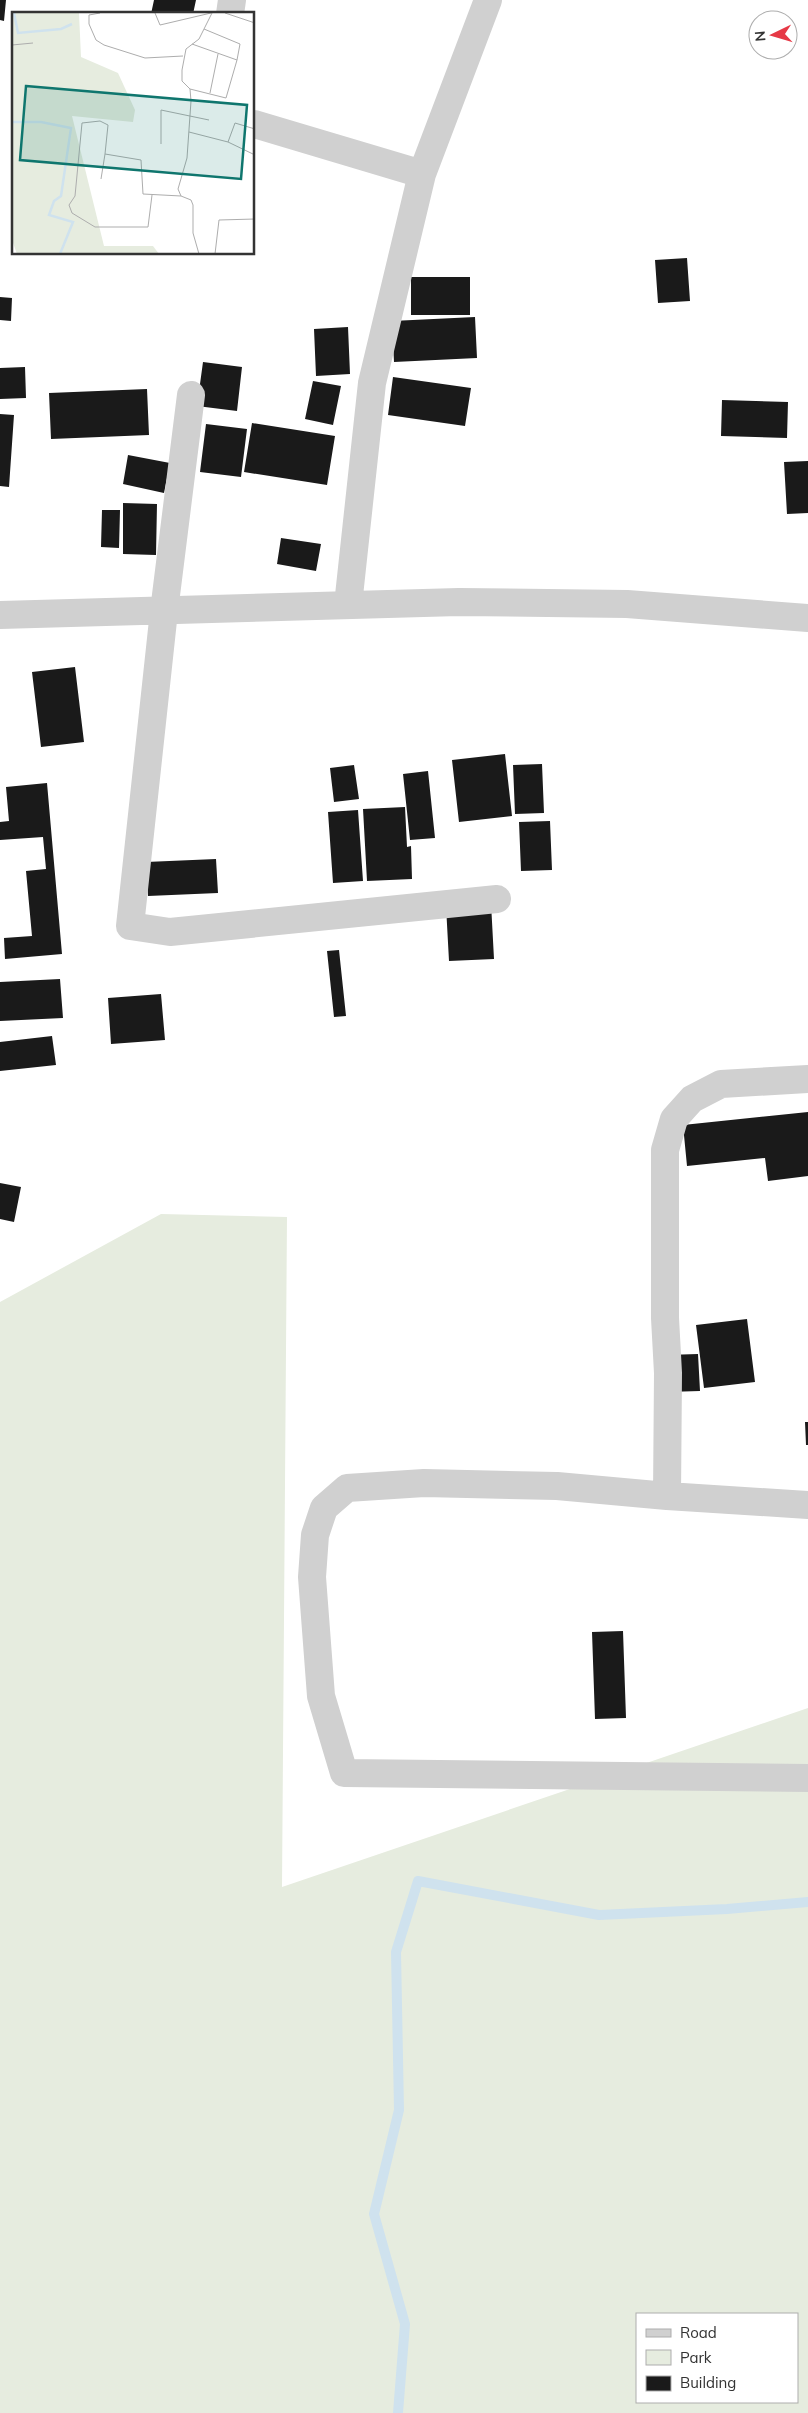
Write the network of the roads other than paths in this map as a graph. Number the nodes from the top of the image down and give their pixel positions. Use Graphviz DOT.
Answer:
graph roads {
  1 [pos="488,0"];
  2 [pos="255,124"];
  3 [pos="422,174"];
  4 [pos="191,395"];
  5 [pos="348,605"];
  6 [pos="164,611"];
  7 [pos="0,615"];
  8 [pos="808,618"];
  9 [pos="497,899"];
  10 [pos="808,1079"];
  11 [pos="667,1496"];
  12 [pos="808,1505"];
  13 [pos="808,1778"];
  1 -- 3 [label="street"];
  2 -- 3 [label="street"];
  3 -- 5 [label="street"];
  4 -- 6 [label="street"];
  5 -- 6 [label="street"];
  5 -- 8 [label="street"];
  6 -- 7 [label="street"];
  6 -- 9 [label="street"];
  10 -- 11 [label="street"];
  11 -- 12 [label="street"];
  11 -- 13 [label="street"];
}
